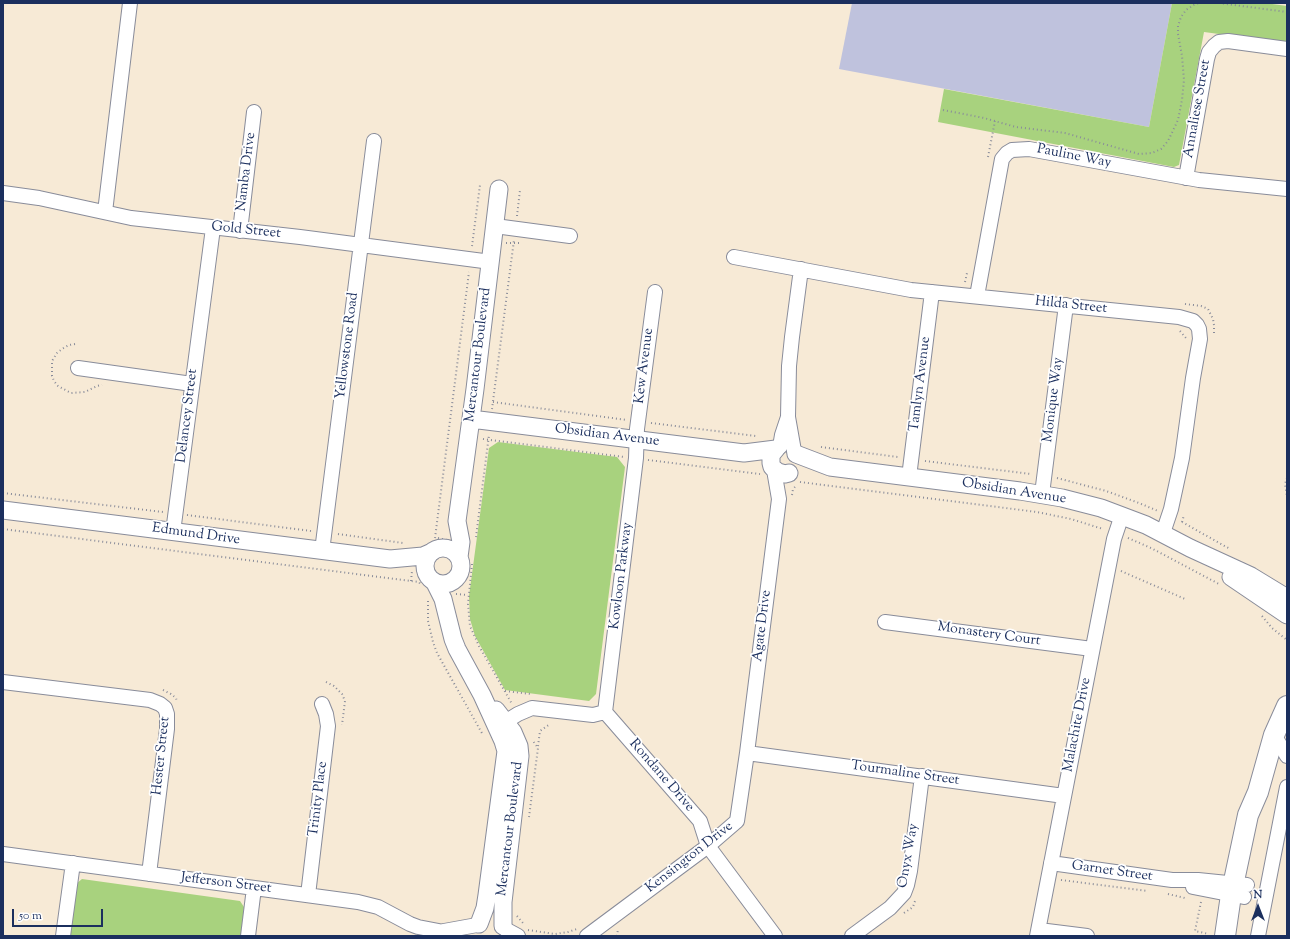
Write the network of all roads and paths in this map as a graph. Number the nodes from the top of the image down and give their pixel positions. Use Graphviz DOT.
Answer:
graph roads {
  1 [pos="130,3"];
  2 [pos="1200,3"];
  3 [pos="1219,3"];
  4 [pos="1287,12"];
  5 [pos="1287,49"];
  6 [pos="943,110"];
  7 [pos="254,112"];
  8 [pos="374,141"];
  9 [pos="1186,178"];
  10 [pos="499,189"];
  11 [pos="1287,189"];
  12 [pos="520,190"];
  13 [pos="3,193"];
  14 [pos="105,212"];
  15 [pos="495,226"];
  16 [pos="213,228"];
  17 [pos="515,229"];
  18 [pos="240,231"];
  19 [pos="570,236"];
  20 [pos="361,245"];
  21 [pos="465,245"];
  22 [pos="472,246"];
  23 [pos="734,257"];
  24 [pos="491,262"];
  25 [pos="801,269"];
  26 [pos="974,287"];
  27 [pos="655,292"];
  28 [pos="932,292"];
  29 [pos="1185,304"];
  30 [pos="1066,306"];
  31 [pos="1180,330"];
  32 [pos="1186,338"];
  33 [pos="1213,338"];
  34 [pos="78,368"];
  35 [pos="192,384"];
  36 [pos="493,402"];
  37 [pos="471,419"];
  38 [pos="490,421"];
  39 [pos="638,421"];
  40 [pos="448,434"];
  41 [pos="756,436"];
  42 [pos="469,437"];
  43 [pos="488,440"];
  44 [pos="637,440"];
  45 [pos="815,446"];
  46 [pos="786,450"];
  47 [pos="744,453"];
  48 [pos="636,458"];
  49 [pos="912,459"];
  50 [pos="830,466"];
  51 [pos="778,471"];
  52 [pos="1044,476"];
  53 [pos="909,477"];
  54 [pos="1287,478"];
  55 [pos="1042,494"];
  56 [pos="1287,497"];
  57 [pos="1159,504"];
  58 [pos="3,510"];
  59 [pos="1164,514"];
  60 [pos="1184,514"];
  61 [pos="1122,515"];
  62 [pos="457,521"];
  63 [pos="1182,522"];
  64 [pos="3,529"];
  65 [pos="173,532"];
  66 [pos="1163,533"];
  67 [pos="475,544"];
  68 [pos="1190,548"];
  69 [pos="434,551"];
  70 [pos="1232,551"];
  71 [pos="322,552"];
  72 [pos="466,558"];
  73 [pos="390,559"];
  74 [pos="1121,571"];
  75 [pos="455,581"];
  76 [pos="429,582"];
  77 [pos="428,598"];
  78 [pos="1287,598"];
  79 [pos="1185,599"];
  80 [pos="1287,615"];
  81 [pos="448,616"];
  82 [pos="885,622"];
  83 [pos="1092,650"];
  84 [pos="3,682"];
  85 [pos="157,689"];
  86 [pos="177,703"];
  87 [pos="322,704"];
  88 [pos="1287,706"];
  89 [pos="605,712"];
  90 [pos="551,723"];
  91 [pos="501,725"];
  92 [pos="1274,735"];
  93 [pos="532,737"];
  94 [pos="538,748"];
  95 [pos="747,753"];
  96 [pos="1287,756"];
  97 [pos="922,776"];
  98 [pos="1287,787"];
  99 [pos="1064,796"];
  100 [pos="529,818"];
  101 [pos="708,846"];
  102 [pos="3,854"];
  103 [pos="73,863"];
  104 [pos="1051,863"];
  105 [pos="148,874"];
  106 [pos="1062,880"];
  107 [pos="1172,880"];
  108 [pos="254,888"];
  109 [pos="1203,890"];
  110 [pos="1239,891"];
  111 [pos="1152,892"];
  112 [pos="1168,894"];
  113 [pos="308,895"];
  114 [pos="1188,898"];
  115 [pos="517,912"];
  116 [pos="476,928"];
  117 [pos="508,932"];
  118 [pos="590,932"];
  119 [pos="1038,933"];
  120 [pos="450,934"];
  121 [pos="1065,935"];
  122 [pos="1219,935"];
  123 [pos="63,936"];
  124 [pos="248,936"];
  125 [pos="775,936"];
  126 [pos="852,936"];
  127 [pos="1087,936"];
  128 [pos="1236,936"];
  129 [pos="1258,936"];
  1 -- 14 [label="street"];
  2 -- 6 [label="path"];
  3 -- 4 [label="path"];
  5 -- 9 [label="street, Annaliese Street"];
  7 -- 18 [label="street, Namba Drive"];
  8 -- 20 [label="street, Yellowstone Road"];
  9 -- 11 [label="street, Pauline Way"];
  9 -- 26 [label="street, Pauline Way"];
  10 -- 15 [label="street, Mercantour Boulevard"];
  12 -- 17 [label="path"];
  13 -- 14 [label="street, Gold Street"];
  14 -- 16 [label="street, Gold Street"];
  15 -- 17 [label="street"];
  15 -- 24 [label="street, Mercantour Boulevard"];
  16 -- 18 [label="street, Gold Street"];
  16 -- 35 [label="street, Delancey Street"];
  17 -- 19 [label="street"];
  17 -- 36 [label="path"];
  18 -- 20 [label="street, Gold Street"];
  20 -- 24 [label="street, Gold Street"];
  20 -- 71 [label="street, Yellowstone Road"];
  21 -- 22 [label="path"];
  23 -- 25 [label="street, Hilda Street"];
  24 -- 37 [label="street, Mercantour Boulevard"];
  25 -- 28 [label="street, Hilda Street"];
  25 -- 46 [label="street"];
  26 -- 28 [label="street, Hilda Street"];
  26 -- 30 [label="street, Hilda Street"];
  27 -- 39 [label="street, Kew Avenue"];
  28 -- 49 [label="street, Tamlyn Avenue"];
  29 -- 33 [label="path"];
  30 -- 52 [label="street, Monique Way"];
  30 -- 59 [label="street, Hilda Street"];
  31 -- 32 [label="path"];
  34 -- 35 [label="street"];
  35 -- 65 [label="street, Delancey Street"];
  36 -- 38 [label="path"];
  36 -- 39 [label="path"];
  37 -- 38 [label="street, Obsidian Avenue"];
  37 -- 42 [label="street, Mercantour Boulevard"];
  38 -- 43 [label="path"];
  38 -- 44 [label="street, Obsidian Avenue"];
  39 -- 41 [label="path"];
  39 -- 44 [label="street, Kew Avenue"];
  40 -- 42 [label="path"];
  42 -- 43 [label="path"];
  42 -- 62 [label="street, Mercantour Boulevard"];
  43 -- 48 [label="path"];
  43 -- 67 [label="path"];
  44 -- 47 [label="street, Obsidian Avenue"];
  44 -- 48 [label="street, Kowloon Parkway"];
  45 -- 49 [label="path"];
  46 -- 47 [label="street, Obsidian Avenue"];
  46 -- 50 [label="street, Obsidian Avenue"];
  46 -- 51 [label="street"];
  46 -- 51 [label="street"];
  47 -- 51 [label="street, Obsidian Avenue"];
  48 -- 51 [label="path"];
  48 -- 89 [label="street, Kowloon Parkway"];
  49 -- 52 [label="path"];
  49 -- 53 [label="street, Tamlyn Avenue"];
  50 -- 51 [label="street, Obsidian Avenue"];
  50 -- 53 [label="street, Obsidian Avenue"];
  51 -- 95 [label="street, Agate Drive"];
  52 -- 55 [label="street, Monique Way"];
  52 -- 59 [label="path"];
  53 -- 55 [label="street, Obsidian Avenue"];
  54 -- 56 [label="path"];
  55 -- 61 [label="street, Obsidian Avenue"];
  57 -- 59 [label="path"];
  58 -- 65 [label="street, Edmund Drive"];
  59 -- 63 [label="path"];
  59 -- 66 [label="street, Hilda Street"];
  60 -- 63 [label="path"];
  61 -- 66 [label="street, Obsidian Avenue"];
  61 -- 83 [label="street, Malachite Drive"];
  62 -- 69 [label="street, Mercantour Boulevard"];
  62 -- 72 [label="street, Mercantour Boulevard"];
  63 -- 70 [label="path"];
  64 -- 76 [label="path"];
  65 -- 71 [label="street, Edmund Drive"];
  66 -- 68 [label="street, Obsidian Avenue"];
  68 -- 78 [label="street, Obsidian Avenue"];
  68 -- 80 [label="street, Obsidian Avenue"];
  69 -- 72 [label="street"];
  69 -- 73 [label="street"];
  69 -- 76 [label="street"];
  71 -- 73 [label="street, Edmund Drive"];
  72 -- 75 [label="street"];
  72 -- 91 [label="path"];
  73 -- 76 [label="street"];
  74 -- 79 [label="path"];
  75 -- 76 [label="street"];
  75 -- 81 [label="street, Mercantour Boulevard"];
  76 -- 81 [label="street, Mercantour Boulevard"];
  77 -- 91 [label="path"];
  81 -- 91 [label="street, Mercantour Boulevard"];
  82 -- 83 [label="street, Monastery Court"];
  83 -- 99 [label="street, Malachite Drive"];
  84 -- 105 [label="street, Hester Street"];
  85 -- 86 [label="path"];
  87 -- 113 [label="street, Trinity Place"];
  88 -- 92 [label="main road"];
  89 -- 91 [label="street"];
  89 -- 101 [label="street, Rondane Drive"];
  90 -- 94 [label="path"];
  91 -- 116 [label="street, Mercantour Boulevard"];
  91 -- 117 [label="street, Mercantour Boulevard"];
  92 -- 96 [label="street"];
  92 -- 110 [label="main road"];
  93 -- 94 [label="path"];
  94 -- 100 [label="path"];
  95 -- 97 [label="street, Tourmaline Street"];
  95 -- 101 [label="street, Kensington Drive"];
  97 -- 99 [label="street, Tourmaline Street"];
  97 -- 126 [label="street, Onyx Way"];
  98 -- 129 [label="street"];
  99 -- 104 [label="street, Malachite Drive"];
  101 -- 118 [label="street, Kensington Drive"];
  101 -- 125 [label="street, Rondane Drive"];
  102 -- 103 [label="street, Jefferson Street"];
  103 -- 105 [label="street, Jefferson Street"];
  103 -- 123 [label="street"];
  104 -- 107 [label="street, Garnet Street"];
  104 -- 119 [label="street, Malachite Drive"];
  105 -- 108 [label="street, Jefferson Street"];
  106 -- 111 [label="path"];
  107 -- 109 [label="street, Garnet Street"];
  107 -- 110 [label="street, Garnet Street"];
  108 -- 113 [label="street, Jefferson Street"];
  108 -- 124 [label="street"];
  109 -- 110 [label="street, Garnet Street"];
  109 -- 122 [label="path"];
  110 -- 122 [label="main road"];
  110 -- 128 [label="main road"];
  112 -- 114 [label="path"];
  113 -- 120 [label="street, Jefferson Street"];
  115 -- 118 [label="path"];
  116 -- 117 [label="street"];
  116 -- 120 [label="street, Jefferson Street"];
  119 -- 121 [label="street"];
  121 -- 127 [label="street"];
}
